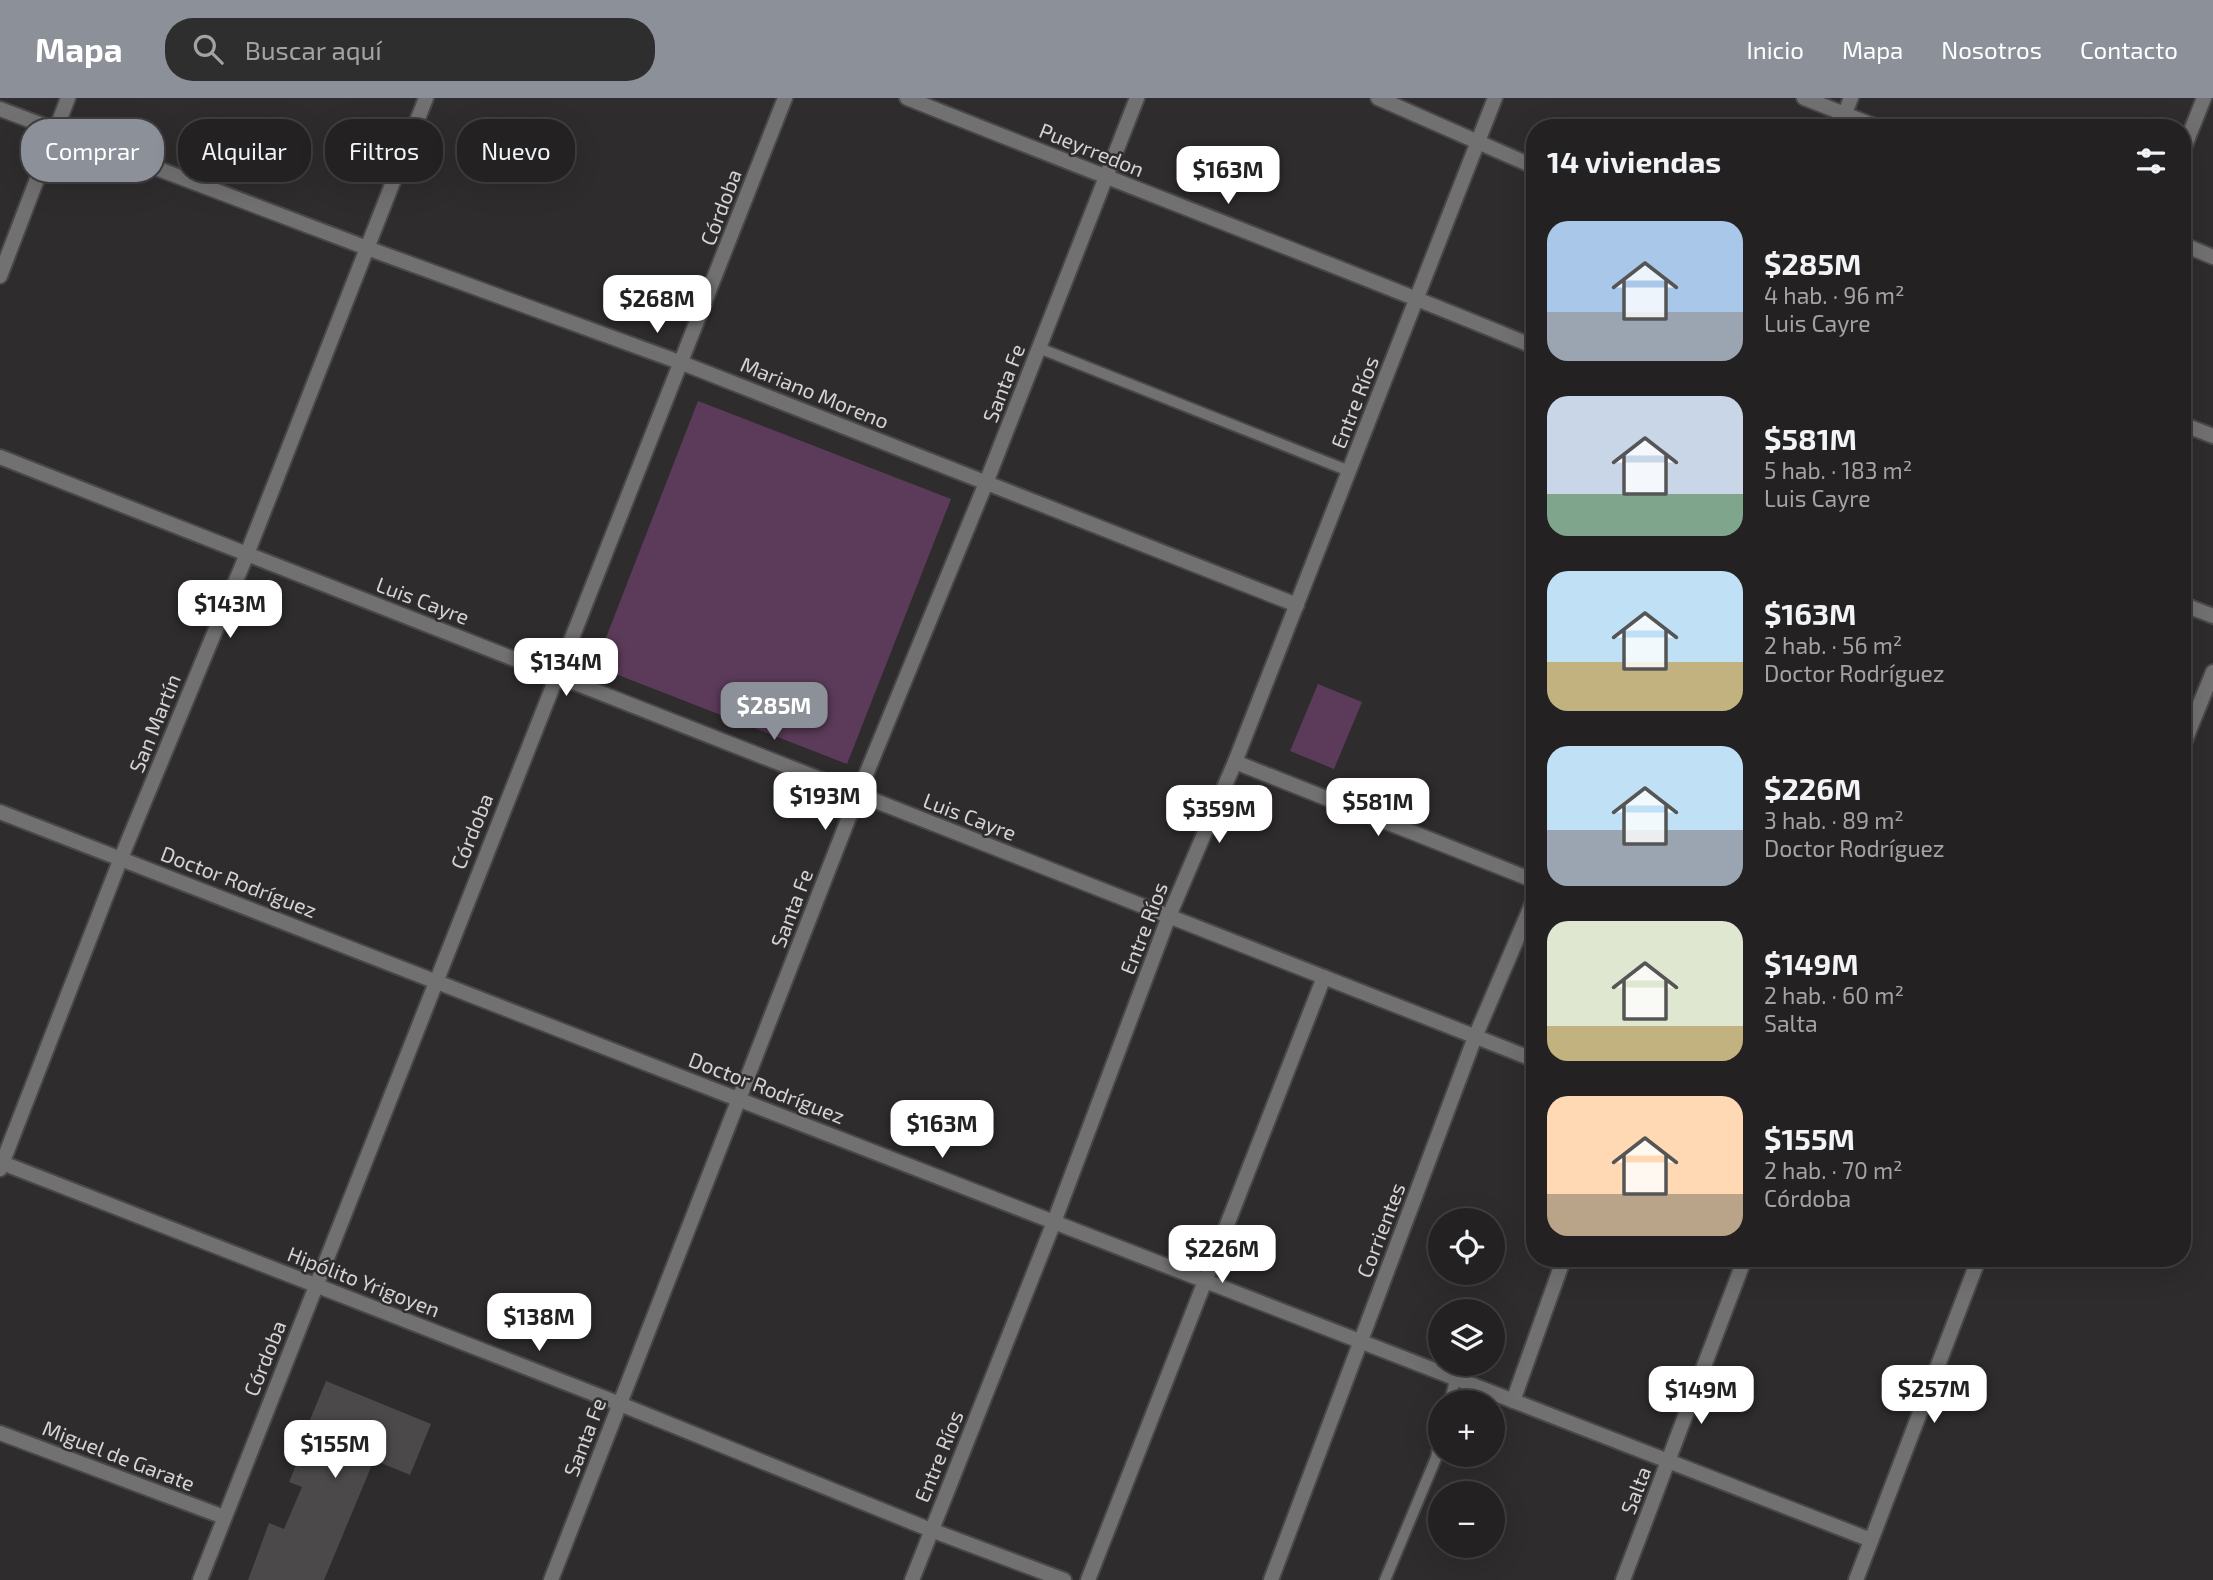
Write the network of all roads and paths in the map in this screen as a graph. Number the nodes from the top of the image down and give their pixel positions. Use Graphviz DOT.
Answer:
graph roads {
  1 [pos="68,98"];
  2 [pos="426,98"];
  3 [pos="785,98"];
  4 [pos="907,98"];
  5 [pos="1137,98"];
  6 [pos="1378,98"];
  7 [pos="1495,98"];
  8 [pos="1804,98"];
  9 [pos="1851,98"];
  10 [pos="2204,98"];
  11 [pos="0,109"];
  12 [pos="25,119"];
  13 [pos="60,119"];
  14 [pos="1839,119"];
  15 [pos="1843,119"];
  16 [pos="2191,130"];
  17 [pos="1479,142"];
  18 [pos="1526,163"];
  19 [pos="164,172"];
  20 [pos="1105,178"];
  21 [pos="36,182"];
  22 [pos="367,248"];
  23 [pos="2191,248"];
  24 [pos="2213,257"];
  25 [pos="0,276"];
  26 [pos="1417,298"];
  27 [pos="1526,343"];
  28 [pos="1039,348"];
  29 [pos="682,363"];
  30 [pos="2191,427"];
  31 [pos="2213,436"];
  32 [pos="0,457"];
  33 [pos="1349,471"];
  34 [pos="986,483"];
  35 [pos="247,554"];
  36 [pos="1297,605"];
  37 [pos="2191,607"];
  38 [pos="2213,616"];
  39 [pos="2213,672"];
  40 [pos="556,674"];
  41 [pos="2191,726"];
  42 [pos="1235,762"];
  43 [pos="858,794"];
  44 [pos="0,812"];
  45 [pos="121,858"];
  46 [pos="1526,877"];
  47 [pos="1169,916"];
  48 [pos="1526,918"];
  49 [pos="1324,977"];
  50 [pos="434,980"];
  51 [pos="1475,1037"];
  52 [pos="1526,1057"];
  53 [pos="739,1098"];
  54 [pos="1,1164"];
  55 [pos="1054,1222"];
  56 [pos="1561,1267"];
  57 [pos="1742,1267"];
  58 [pos="1976,1267"];
  59 [pos="1205,1281"];
  60 [pos="316,1285"];
  61 [pos="1360,1342"];
  62 [pos="1455,1379"];
  63 [pos="1453,1390"];
  64 [pos="1513,1401"];
  65 [pos="620,1404"];
  66 [pos="0,1433"];
  67 [pos="1668,1462"];
  68 [pos="1432,1467"];
  69 [pos="224,1517"];
  70 [pos="931,1530"];
  71 [pos="1871,1540"];
  72 [pos="200,1580"];
  73 [pos="551,1580"];
  74 [pos="912,1580"];
  75 [pos="1064,1580"];
  76 [pos="1088,1580"];
  77 [pos="1271,1580"];
  78 [pos="1385,1580"];
  79 [pos="1623,1580"];
  80 [pos="1856,1580"];
  1 -- 13 [label="street"];
  2 -- 22 [label="street, San Martín"];
  3 -- 29 [label="street, Córdoba"];
  4 -- 20 [label="street, Pueyrredon"];
  5 -- 20 [label="street, Santa Fe"];
  6 -- 17 [label="street"];
  7 -- 17 [label="street, Entre Ríos"];
  8 -- 14 [label="street"];
  9 -- 15 [label="street"];
  10 -- 16 [label="street"];
  11 -- 12 [label="street, Mariano Moreno"];
  17 -- 18 [label="street"];
  17 -- 26 [label="street, Entre Ríos"];
  19 -- 22 [label="street, Mariano Moreno"];
  20 -- 26 [label="street, Pueyrredon"];
  20 -- 28 [label="street, Santa Fe"];
  21 -- 25 [label="street"];
  22 -- 29 [label="street, Mariano Moreno"];
  22 -- 35 [label="street, San Martín"];
  23 -- 24 [label="street"];
  26 -- 27 [label="street, Pueyrredon"];
  26 -- 33 [label="street, Entre Ríos"];
  28 -- 33 [label="lane"];
  28 -- 34 [label="street, Santa Fe"];
  29 -- 34 [label="street, Mariano Moreno"];
  29 -- 40 [label="street, Córdoba"];
  30 -- 31 [label="street"];
  32 -- 35 [label="street, Luis Cayre"];
  33 -- 36 [label="street, Entre Ríos"];
  34 -- 36 [label="street, Mariano Moreno"];
  34 -- 43 [label="street, Santa Fe"];
  35 -- 40 [label="street, Luis Cayre"];
  35 -- 45 [label="street, San Martín"];
  36 -- 42 [label="street, Entre Ríos"];
  37 -- 38 [label="street"];
  39 -- 41 [label="street"];
  40 -- 43 [label="street, Luis Cayre"];
  40 -- 50 [label="street, Córdoba"];
  42 -- 46 [label="street"];
  42 -- 47 [label="street, Entre Ríos"];
  43 -- 47 [label="street, Luis Cayre"];
  43 -- 53 [label="street, Santa Fe"];
  44 -- 45 [label="street, Doctor Rodríguez"];
  45 -- 50 [label="street, Doctor Rodríguez"];
  45 -- 54 [label="street, San Martín"];
  47 -- 49 [label="street, Luis Cayre"];
  47 -- 55 [label="street, Entre Ríos"];
  48 -- 51 [label="street, Corrientes"];
  49 -- 51 [label="street, Luis Cayre"];
  49 -- 59 [label="street"];
  50 -- 53 [label="street, Doctor Rodríguez"];
  50 -- 60 [label="street, Córdoba"];
  51 -- 52 [label="street, Luis Cayre"];
  51 -- 61 [label="street, Corrientes"];
  53 -- 55 [label="street, Doctor Rodríguez"];
  53 -- 65 [label="street, Santa Fe"];
  54 -- 60 [label="street, Hipólito Yrigoyen"];
  55 -- 59 [label="street, Doctor Rodríguez"];
  55 -- 70 [label="street, Entre Ríos"];
  56 -- 64 [label="street"];
  57 -- 67 [label="street, Salta"];
  58 -- 71 [label="street"];
  59 -- 61 [label="street, Doctor Rodríguez"];
  59 -- 76 [label="street"];
  60 -- 65 [label="street, Hipólito Yrigoyen"];
  60 -- 69 [label="street, Córdoba"];
  61 -- 62 [label="street, Doctor Rodríguez"];
  61 -- 77 [label="street, Corrientes"];
  62 -- 63 [label="lane"];
  62 -- 64 [label="street, Doctor Rodríguez"];
  64 -- 67 [label="street, Doctor Rodríguez"];
  65 -- 70 [label="street, Hipólito Yrigoyen"];
  65 -- 73 [label="street, Santa Fe"];
  66 -- 69 [label="street, Miguel de Garate"];
  67 -- 71 [label="street, Doctor Rodríguez"];
  67 -- 79 [label="street, Salta"];
  68 -- 78 [label="lane"];
  69 -- 72 [label="street, Córdoba"];
  70 -- 74 [label="street, Entre Ríos"];
  70 -- 75 [label="street, Hipólito Yrigoyen"];
  71 -- 80 [label="street"];
}
